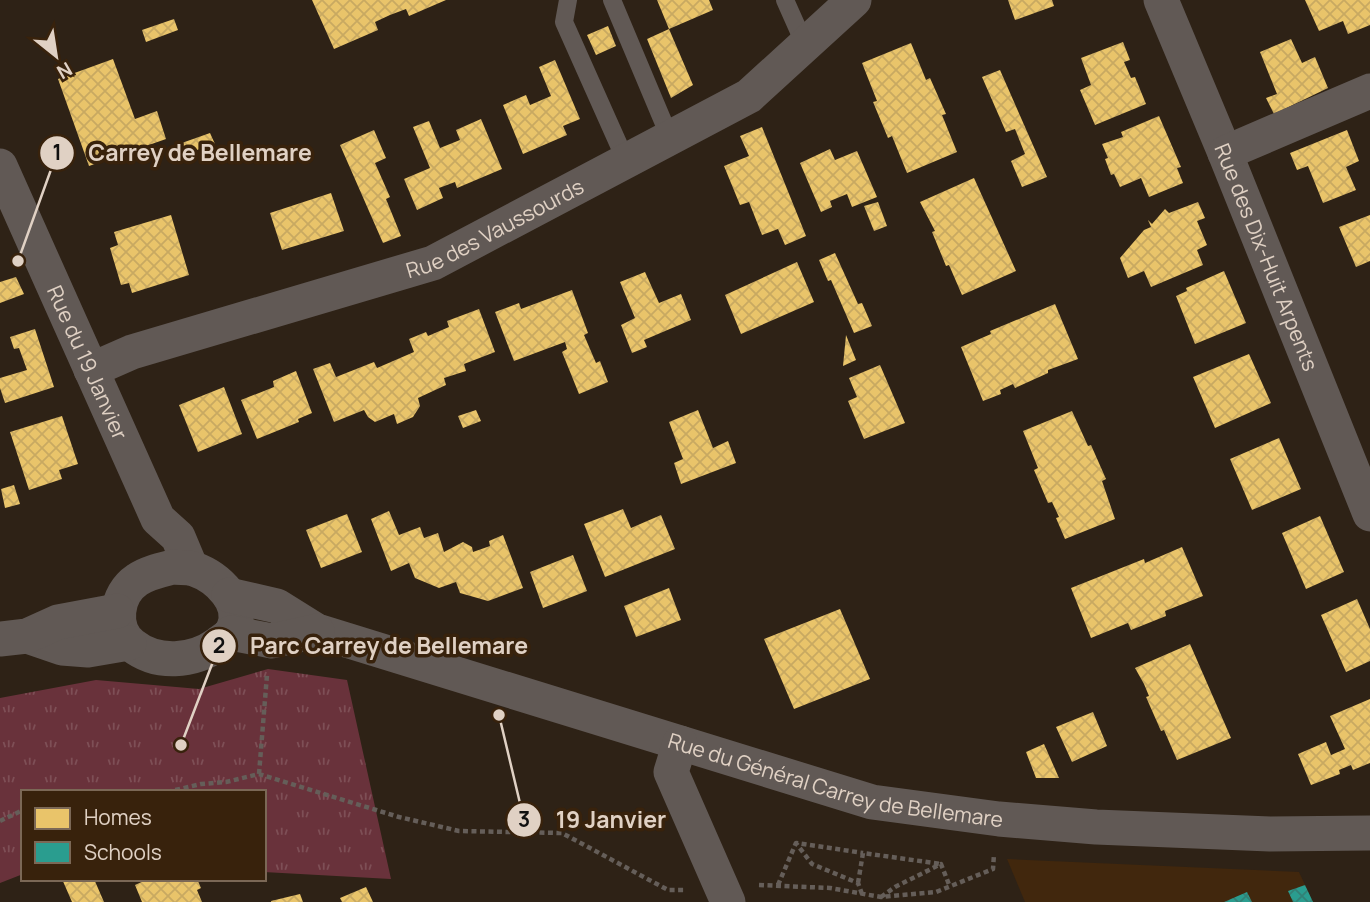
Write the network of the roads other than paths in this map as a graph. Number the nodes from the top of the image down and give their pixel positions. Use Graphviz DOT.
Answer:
graph roads {
  1 [pos="568,0"];
  2 [pos="611,0"];
  3 [pos="785,0"];
  4 [pos="853,0"];
  5 [pos="1161,0"];
  6 [pos="804,45"];
  7 [pos="1370,91"];
  8 [pos="670,138"];
  9 [pos="1225,153"];
  10 [pos="626,161"];
  11 [pos="0,166"];
  12 [pos="91,370"];
  13 [pos="1370,514"];
  14 [pos="158,519"];
  15 [pos="191,568"];
  16 [pos="155,572"];
  17 [pos="229,594"];
  18 [pos="123,627"];
  19 [pos="317,631"];
  20 [pos="232,633"];
  21 [pos="13,637"];
  22 [pos="680,743"];
  23 [pos="1370,833"];
  24 [pos="725,896"];
  1 -- 10 [label="lane"];
  2 -- 8 [label="lane"];
  3 -- 6 [label="lane"];
  4 -- 6 [label="street, Rue des Vaussourds"];
  5 -- 9 [label="street, Rue des Dix-Huit Arpents"];
  6 -- 8 [label="street, Rue des Vaussourds"];
  7 -- 9 [label="street"];
  8 -- 10 [label="street, Rue des Vaussourds"];
  9 -- 13 [label="street, Rue des Dix-Huit Arpents"];
  10 -- 12 [label="street, Rue des Vaussourds"];
  11 -- 12 [label="street, Rue du 19 Janvier"];
  12 -- 14 [label="street, Rue du 19 Janvier"];
  14 -- 15 [label="street, Rue du 19 Janvier"];
  14 -- 16 [label="street"];
  15 -- 16 [label="street"];
  15 -- 17 [label="street"];
  16 -- 18 [label="street"];
  17 -- 19 [label="street, Rue du Général Carrey de Bellemare"];
  17 -- 20 [label="street"];
  18 -- 20 [label="street"];
  18 -- 21 [label="street"];
  19 -- 20 [label="street, Rue du Général Carrey de Bellemare"];
  19 -- 22 [label="street, Rue du Général Carrey de Bellemare"];
  22 -- 23 [label="street, Rue du Général Carrey de Bellemare"];
  22 -- 24 [label="street"];
}
